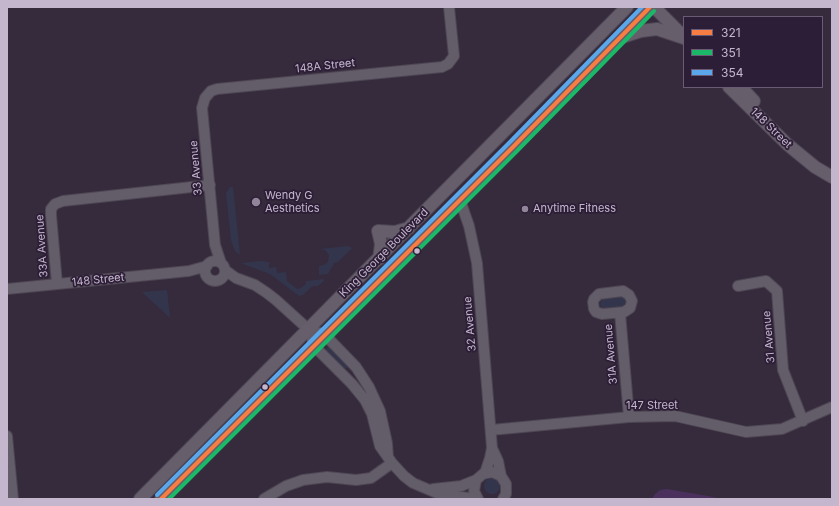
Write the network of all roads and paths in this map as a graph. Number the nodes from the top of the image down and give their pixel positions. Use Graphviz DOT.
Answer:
graph roads {
  1 [pos="449,7"];
  2 [pos="627,7"];
  3 [pos="650,7"];
  4 [pos="654,7"];
  5 [pos="665,7"];
  6 [pos="683,26"];
  7 [pos="683,36"];
  8 [pos="683,37"];
  9 [pos="619,38"];
  10 [pos="730,88"];
  11 [pos="742,88"];
  12 [pos="211,91"];
  13 [pos="502,134"];
  14 [pos="815,167"];
  15 [pos="832,177"];
  16 [pos="210,185"];
  17 [pos="460,200"];
  18 [pos="410,227"];
  19 [pos="215,245"];
  20 [pos="379,259"];
  21 [pos="207,268"];
  22 [pos="223,270"];
  23 [pos="57,284"];
  24 [pos="738,286"];
  25 [pos="7,289"];
  26 [pos="620,313"];
  27 [pos="308,330"];
  28 [pos="326,334"];
  29 [pos="315,346"];
  30 [pos="832,407"];
  31 [pos="629,417"];
  32 [pos="803,421"];
  33 [pos="491,430"];
  34 [pos="7,436"];
  35 [pos="492,448"];
  36 [pos="390,460"];
  37 [pos="485,473"];
  38 [pos="501,476"];
  39 [pos="476,480"];
  40 [pos="427,489"];
  41 [pos="505,497"];
  42 [pos="13,499"];
  43 [pos="140,499"];
  44 [pos="161,499"];
  45 [pos="264,499"];
  46 [pos="477,499"];
  1 -- 12 [label="street, 148A Street"];
  2 -- 13 [label="main road, King George Boulevard"];
  3 -- 9 [label="main road, King George Boulevard"];
  4 -- 7 [label="main road"];
  5 -- 6 [label="main road"];
  8 -- 9 [label="main road"];
  9 -- 17 [label="main road, King George Boulevard"];
  10 -- 14 [label="main road, 148 Street"];
  11 -- 14 [label="main road, 148 Street"];
  12 -- 16 [label="street, 33 Avenue"];
  13 -- 17 [label="main road"];
  13 -- 18 [label="main road, King George Boulevard"];
  14 -- 15 [label="main road, 148 Street"];
  16 -- 19 [label="street, 33 Avenue"];
  16 -- 23 [label="street, 33A Avenue"];
  17 -- 28 [label="main road, King George Boulevard"];
  17 -- 33 [label="street, 32 Avenue"];
  18 -- 20 [label="main road, King George Boulevard"];
  18 -- 20 [label="main road"];
  19 -- 21 [label="street, 33 Avenue"];
  19 -- 22 [label="street, 33 Avenue"];
  20 -- 27 [label="main road, King George Boulevard"];
  21 -- 22 [label="street"];
  21 -- 22 [label="street"];
  21 -- 23 [label="street, 148 Street"];
  22 -- 27 [label="street"];
  23 -- 25 [label="street, 148 Street"];
  24 -- 32 [label="street, 31 Avenue"];
  26 -- 31 [label="street, 31A Avenue"];
  27 -- 28 [label="street"];
  27 -- 29 [label="street"];
  27 -- 43 [label="main road, King George Boulevard"];
  28 -- 29 [label="main road, King George Boulevard"];
  28 -- 36 [label="street"];
  29 -- 36 [label="street"];
  29 -- 44 [label="main road, King George Boulevard"];
  30 -- 32 [label="street, 147 Street"];
  31 -- 32 [label="street, 147 Street"];
  31 -- 33 [label="street, 147 Street"];
  33 -- 35 [label="street, 32 Avenue"];
  34 -- 42 [label="street"];
  35 -- 37 [label="street, 32 Avenue"];
  35 -- 38 [label="street, 32 Avenue"];
  36 -- 40 [label="street"];
  36 -- 45 [label="street"];
  37 -- 38 [label="street"];
  37 -- 39 [label="street"];
  38 -- 41 [label="street, 32 Avenue"];
  39 -- 40 [label="street"];
  39 -- 46 [label="street"];
  40 -- 46 [label="street"];
}
